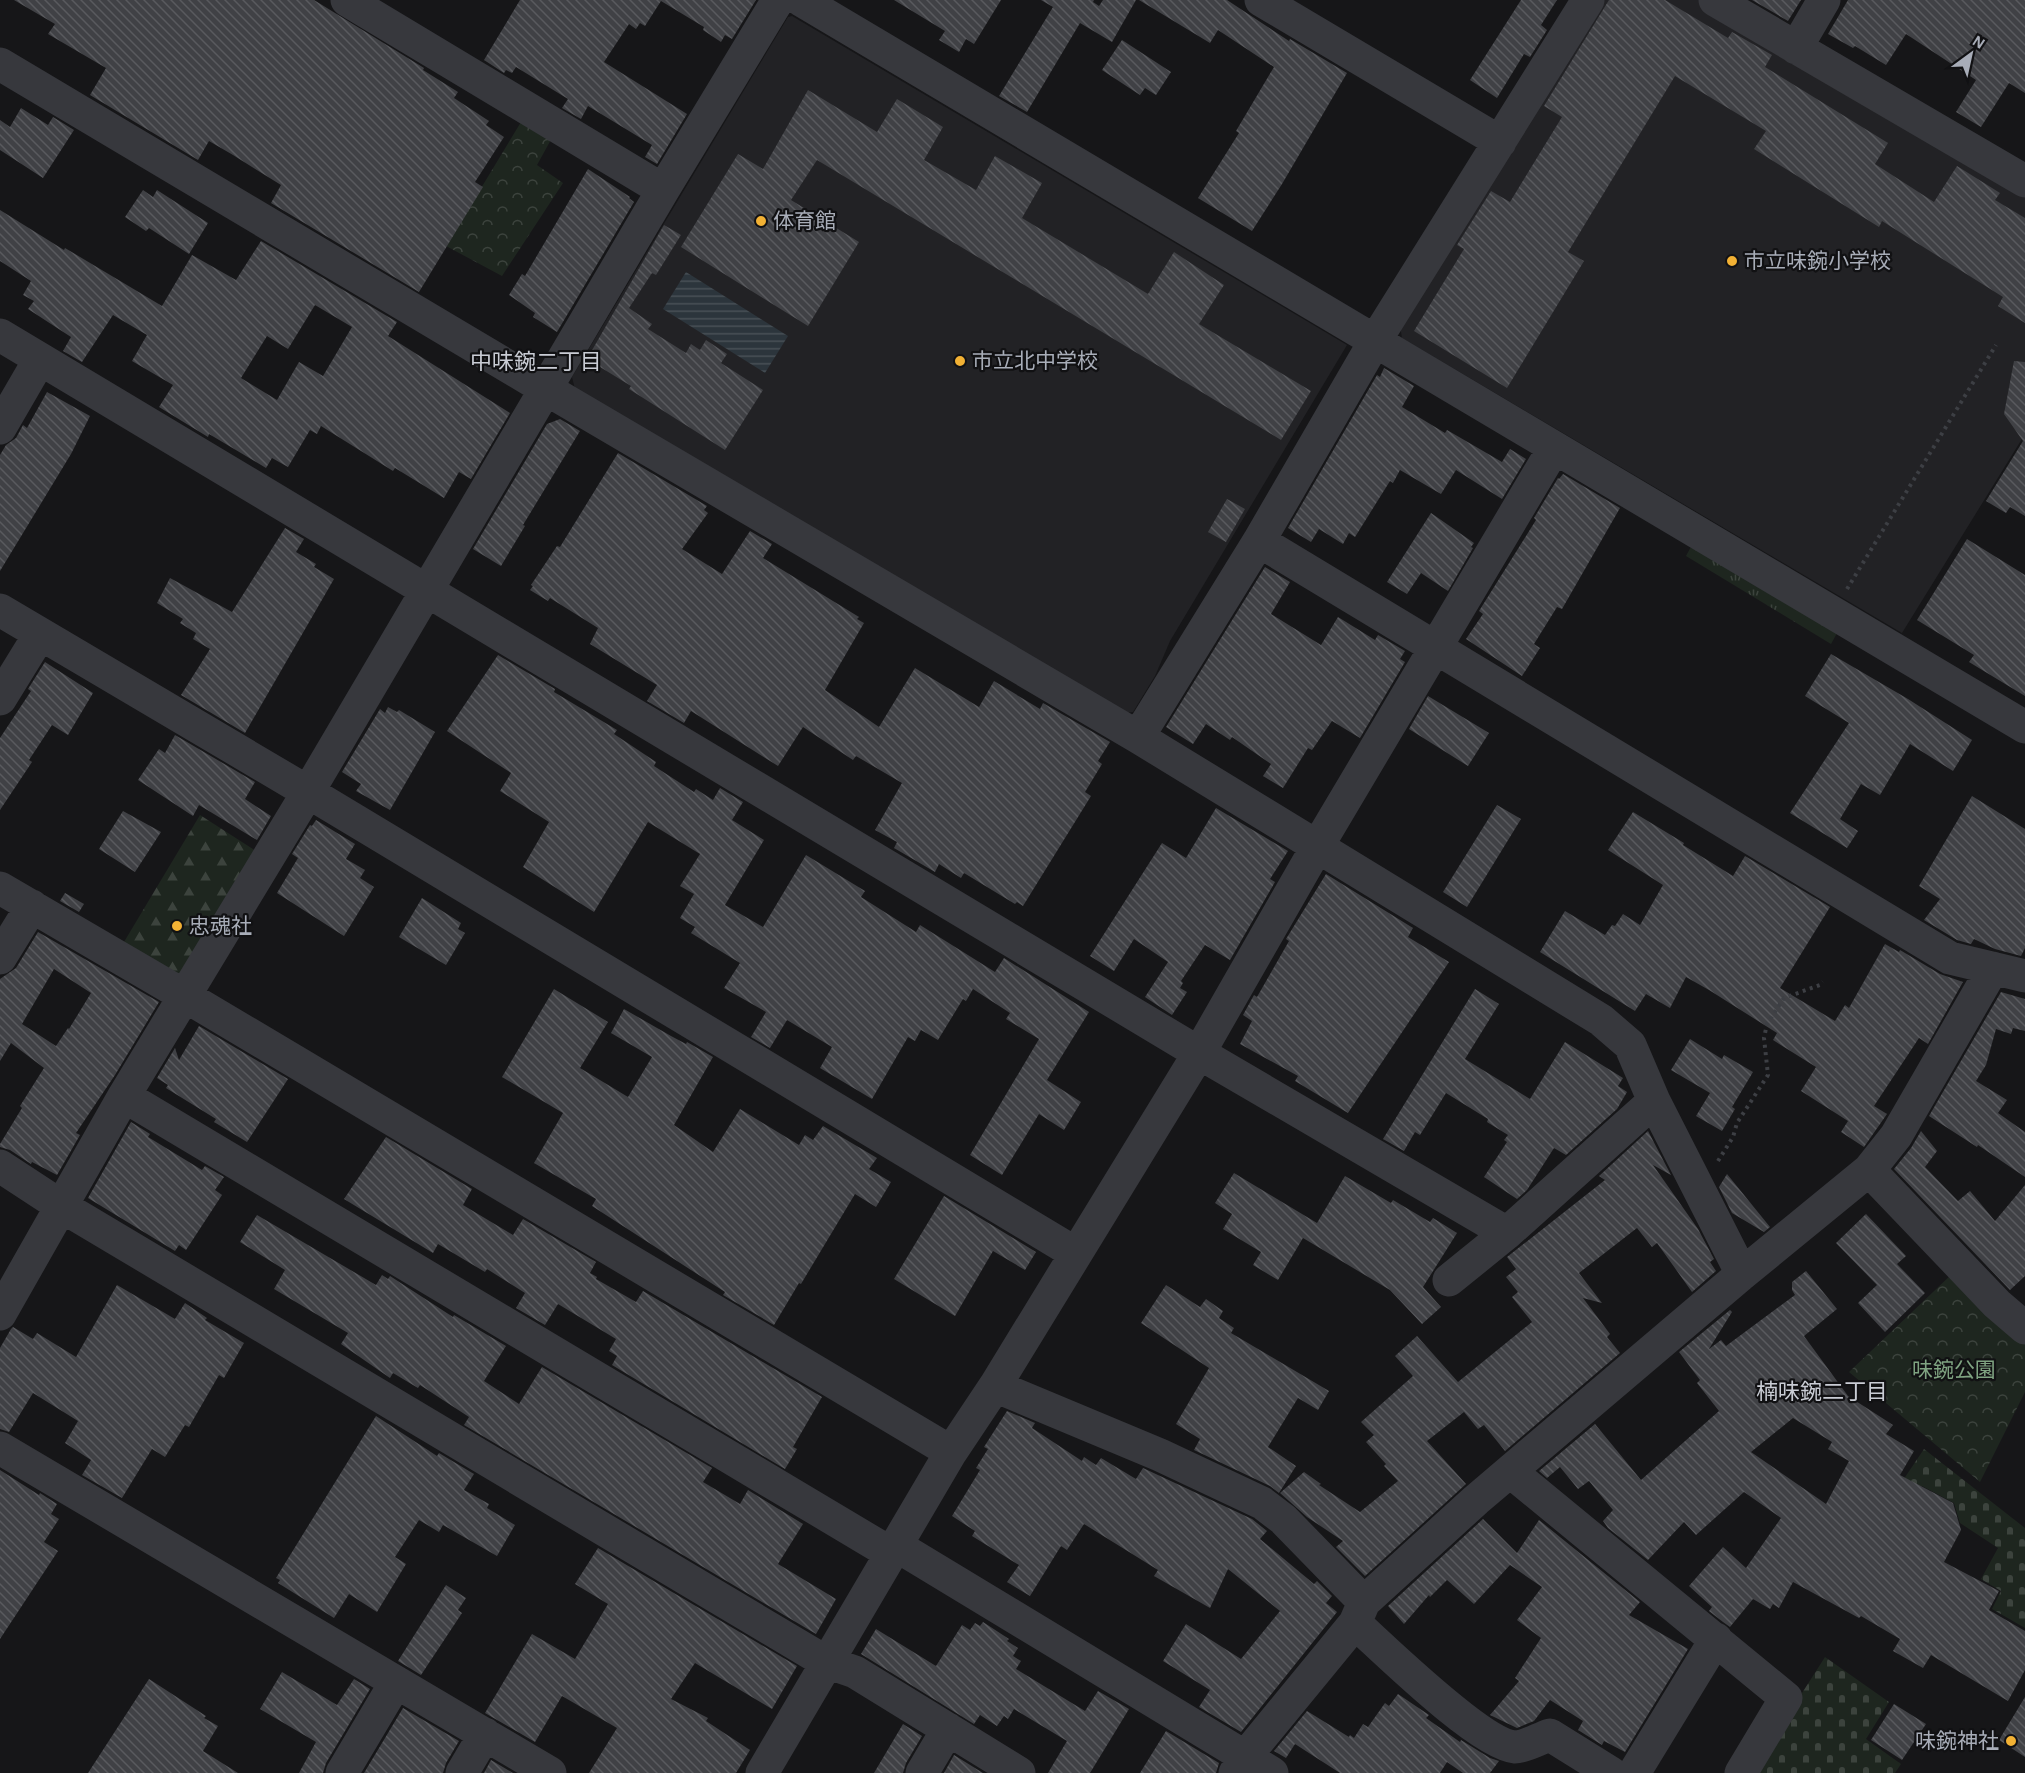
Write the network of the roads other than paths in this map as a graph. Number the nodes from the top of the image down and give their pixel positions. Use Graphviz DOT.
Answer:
graph roads {
  1 [pos="347,0"];
  2 [pos="778,0"];
  3 [pos="801,0"];
  4 [pos="1261,0"];
  5 [pos="1588,0"];
  6 [pos="1715,0"];
  7 [pos="1824,0"];
  8 [pos="1796,48"];
  9 [pos="0,64"];
  10 [pos="1500,142"];
  11 [pos="2025,181"];
  12 [pos="663,190"];
  13 [pos="0,335"];
  14 [pos="1375,341"];
  15 [pos="40,358"];
  16 [pos="546,389"];
  17 [pos="0,428"];
  18 [pos="1554,448"];
  19 [pos="1259,541"];
  20 [pos="428,590"];
  21 [pos="0,610"];
  22 [pos="40,634"];
  23 [pos="1436,649"];
  24 [pos="0,699"];
  25 [pos="2025,727"];
  26 [pos="1138,737"];
  27 [pos="308,792"];
  28 [pos="1317,847"];
  29 [pos="0,888"];
  30 [pos="32,906"];
  31 [pos="0,958"];
  32 [pos="1993,968"];
  33 [pos="2025,976"];
  34 [pos="185,996"];
  35 [pos="1199,1053"];
  36 [pos="124,1096"];
  37 [pos="1654,1101"];
  38 [pos="0,1166"];
  39 [pos="1869,1170"];
  40 [pos="61,1206"];
  41 [pos="1507,1233"];
  42 [pos="1075,1253"];
  43 [pos="1742,1274"];
  44 [pos="1449,1280"];
  45 [pos="0,1314"];
  46 [pos="2025,1328"];
  47 [pos="995,1386"];
  48 [pos="0,1448"];
  49 [pos="951,1452"];
  50 [pos="1511,1472"];
  51 [pos="894,1550"];
  52 [pos="1360,1613"];
  53 [pos="1716,1639"];
  54 [pos="826,1662"];
  55 [pos="396,1682"];
  56 [pos="948,1729"];
  57 [pos="485,1734"];
  58 [pos="1240,1765"];
  59 [pos="342,1773"];
  60 [pos="462,1773"];
  61 [pos="550,1773"];
  62 [pos="762,1773"];
  63 [pos="922,1773"];
  64 [pos="1019,1773"];
  65 [pos="1272,1773"];
  66 [pos="1611,1773"];
  67 [pos="1634,1773"];
  68 [pos="1741,1773"];
  1 -- 12 [label="street"];
  2 -- 12 [label="street"];
  3 -- 14 [label="street"];
  4 -- 10 [label="street"];
  5 -- 10 [label="street"];
  6 -- 8 [label="street"];
  7 -- 8 [label="street"];
  8 -- 11 [label="street"];
  9 -- 16 [label="street"];
  10 -- 14 [label="street"];
  12 -- 16 [label="street"];
  13 -- 15 [label="street"];
  14 -- 18 [label="street"];
  14 -- 19 [label="street"];
  15 -- 17 [label="street"];
  15 -- 20 [label="street"];
  16 -- 20 [label="street"];
  16 -- 26 [label="street"];
  18 -- 23 [label="street"];
  18 -- 25 [label="street"];
  19 -- 23 [label="street"];
  19 -- 26 [label="street"];
  20 -- 27 [label="street"];
  20 -- 35 [label="street"];
  21 -- 22 [label="street"];
  22 -- 24 [label="street"];
  22 -- 27 [label="street"];
  23 -- 28 [label="street"];
  23 -- 32 [label="street"];
  26 -- 28 [label="street"];
  27 -- 34 [label="street"];
  27 -- 42 [label="street"];
  28 -- 35 [label="street"];
  28 -- 37 [label="street"];
  29 -- 30 [label="street"];
  30 -- 31 [label="street"];
  30 -- 34 [label="street"];
  32 -- 33 [label="street"];
  32 -- 39 [label="street"];
  34 -- 36 [label="street"];
  34 -- 49 [label="street"];
  35 -- 41 [label="street"];
  35 -- 42 [label="street"];
  36 -- 40 [label="street"];
  36 -- 51 [label="street"];
  37 -- 41 [label="street"];
  37 -- 43 [label="street"];
  38 -- 40 [label="street"];
  39 -- 43 [label="street"];
  39 -- 46 [label="street"];
  40 -- 45 [label="street"];
  40 -- 54 [label="street"];
  41 -- 44 [label="street"];
  42 -- 47 [label="street"];
  43 -- 50 [label="street"];
  47 -- 49 [label="street"];
  47 -- 52 [label="street"];
  48 -- 55 [label="street"];
  49 -- 51 [label="street"];
  50 -- 52 [label="street"];
  50 -- 53 [label="street"];
  51 -- 54 [label="street"];
  51 -- 58 [label="street"];
  52 -- 58 [label="street"];
  52 -- 66 [label="street"];
  53 -- 67 [label="street"];
  53 -- 68 [label="street"];
  54 -- 56 [label="street"];
  54 -- 62 [label="street"];
  55 -- 57 [label="street"];
  55 -- 59 [label="street"];
  56 -- 63 [label="street"];
  56 -- 64 [label="street"];
  57 -- 60 [label="street"];
  57 -- 61 [label="street"];
  58 -- 65 [label="street"];
}
